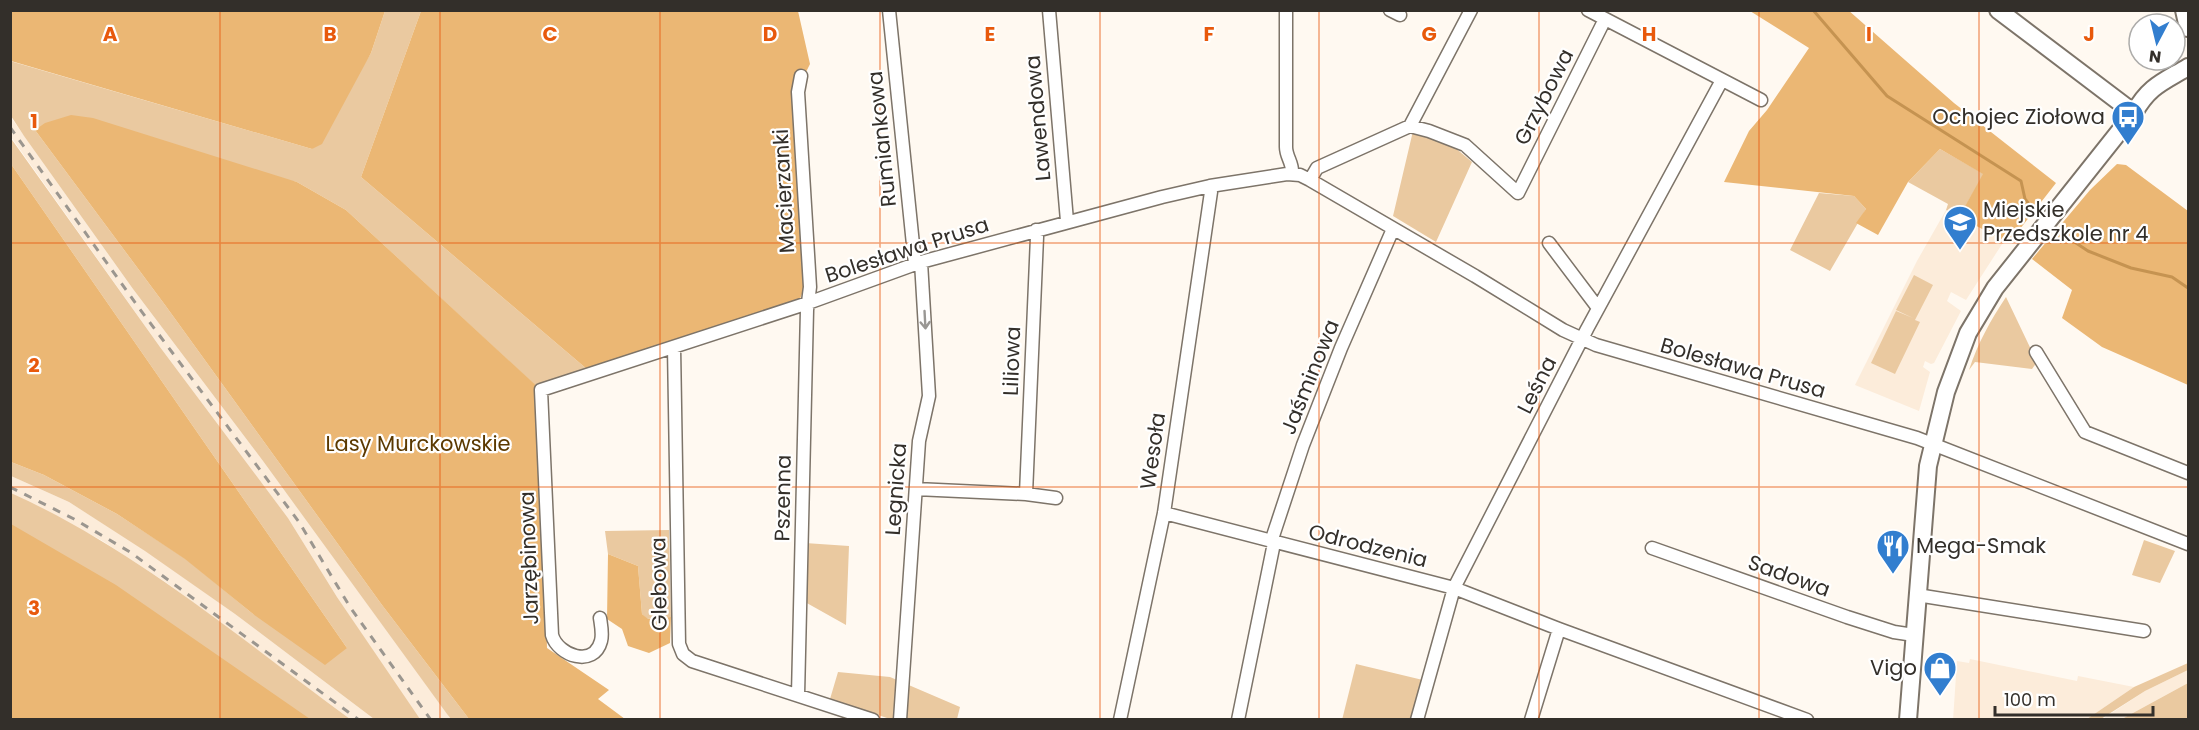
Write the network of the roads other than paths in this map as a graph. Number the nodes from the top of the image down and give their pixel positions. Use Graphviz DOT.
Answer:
graph roads {
  1 [pos="889,10"];
  2 [pos="1049,10"];
  3 [pos="1286,10"];
  4 [pos="1471,10"];
  5 [pos="1588,10"];
  6 [pos="1998,10"];
  7 [pos="2184,10"];
  8 [pos="2016,16"];
  9 [pos="1605,20"];
  10 [pos="2188,28"];
  11 [pos="2181,72"];
  12 [pos="801,76"];
  13 [pos="1722,80"];
  14 [pos="1761,100"];
  15 [pos="2134,113"];
  16 [pos="1410,126"];
  17 [pos="1292,174"];
  18 [pos="1310,180"];
  19 [pos="1210,186"];
  20 [pos="1067,221"];
  21 [pos="1393,229"];
  22 [pos="1035,230"];
  23 [pos="1549,243"];
  24 [pos="918,263"];
  25 [pos="808,303"];
  26 [pos="1598,308"];
  27 [pos="1582,339"];
  28 [pos="674,347"];
  29 [pos="2036,352"];
  30 [pos="541,390"];
  31 [pos="1932,444"];
  32 [pos="2188,474"];
  33 [pos="915,489"];
  34 [pos="1026,494"];
  35 [pos="1056,498"];
  36 [pos="1164,513"];
  37 [pos="1273,542"];
  38 [pos="2188,544"];
  39 [pos="1652,548"];
  40 [pos="1454,588"];
  41 [pos="1917,595"];
  42 [pos="600,618"];
  43 [pos="1559,629"];
  44 [pos="2144,631"];
  45 [pos="1914,634"];
  46 [pos="798,695"];
  47 [pos="1786,716"];
  48 [pos="873,720"];
  49 [pos="900,720"];
  50 [pos="1120,720"];
  51 [pos="1238,720"];
  52 [pos="1417,720"];
  53 [pos="1531,720"];
  54 [pos="1807,720"];
  55 [pos="1908,720"];
  1 -- 24 [label="street, Rumiankowa"];
  2 -- 20 [label="street, Lawendowa"];
  3 -- 17 [label="street"];
  4 -- 16 [label="street"];
  5 -- 9 [label="street"];
  6 -- 8 [label="street"];
  7 -- 10 [label="street"];
  8 -- 15 [label="street"];
  9 -- 13 [label="street"];
  9 -- 16 [label="street, Grzybowa"];
  11 -- 15 [label="street"];
  12 -- 25 [label="street, Macierzanki"];
  13 -- 14 [label="street"];
  13 -- 26 [label="street, Leśna"];
  15 -- 31 [label="street"];
  16 -- 18 [label="street"];
  17 -- 18 [label="street, Bolesława Prusa"];
  17 -- 19 [label="street, Bolesława Prusa"];
  18 -- 21 [label="street, Bolesława Prusa"];
  19 -- 20 [label="street, Bolesława Prusa"];
  19 -- 36 [label="street, Wesoła"];
  20 -- 22 [label="street, Bolesława Prusa"];
  21 -- 27 [label="street, Bolesława Prusa"];
  21 -- 37 [label="street, Jaśminowa"];
  22 -- 24 [label="street, Bolesława Prusa"];
  22 -- 34 [label="street, Liliowa"];
  23 -- 26 [label="street"];
  24 -- 25 [label="street, Bolesława Prusa"];
  24 -- 33 [label="street, Legnicka, one-way"];
  25 -- 28 [label="street, Bolesława Prusa"];
  25 -- 46 [label="street, Pszenna"];
  26 -- 27 [label="street, Leśna"];
  27 -- 31 [label="street, Bolesława Prusa"];
  27 -- 40 [label="street, Leśna"];
  28 -- 30 [label="street, Bolesława Prusa"];
  28 -- 46 [label="street, Glebowa"];
  29 -- 32 [label="street"];
  30 -- 42 [label="street, Jarzębinowa"];
  31 -- 38 [label="street, Bolesława Prusa"];
  31 -- 41 [label="street"];
  33 -- 34 [label="street"];
  33 -- 49 [label="street, Legnicka"];
  34 -- 35 [label="street"];
  36 -- 37 [label="street, Odrodzenia"];
  36 -- 50 [label="street, Wesoła"];
  37 -- 40 [label="street, Odrodzenia"];
  37 -- 51 [label="street, Jaśminowa"];
  39 -- 45 [label="street, Sadowa"];
  40 -- 43 [label="street, Odrodzenia"];
  40 -- 52 [label="street, Leśna"];
  41 -- 44 [label="street"];
  41 -- 45 [label="street"];
  43 -- 47 [label="street, Odrodzenia"];
  43 -- 53 [label="street"];
  45 -- 55 [label="street"];
  46 -- 48 [label="street, Glebowa"];
  47 -- 54 [label="street, Odrodzenia"];
}
